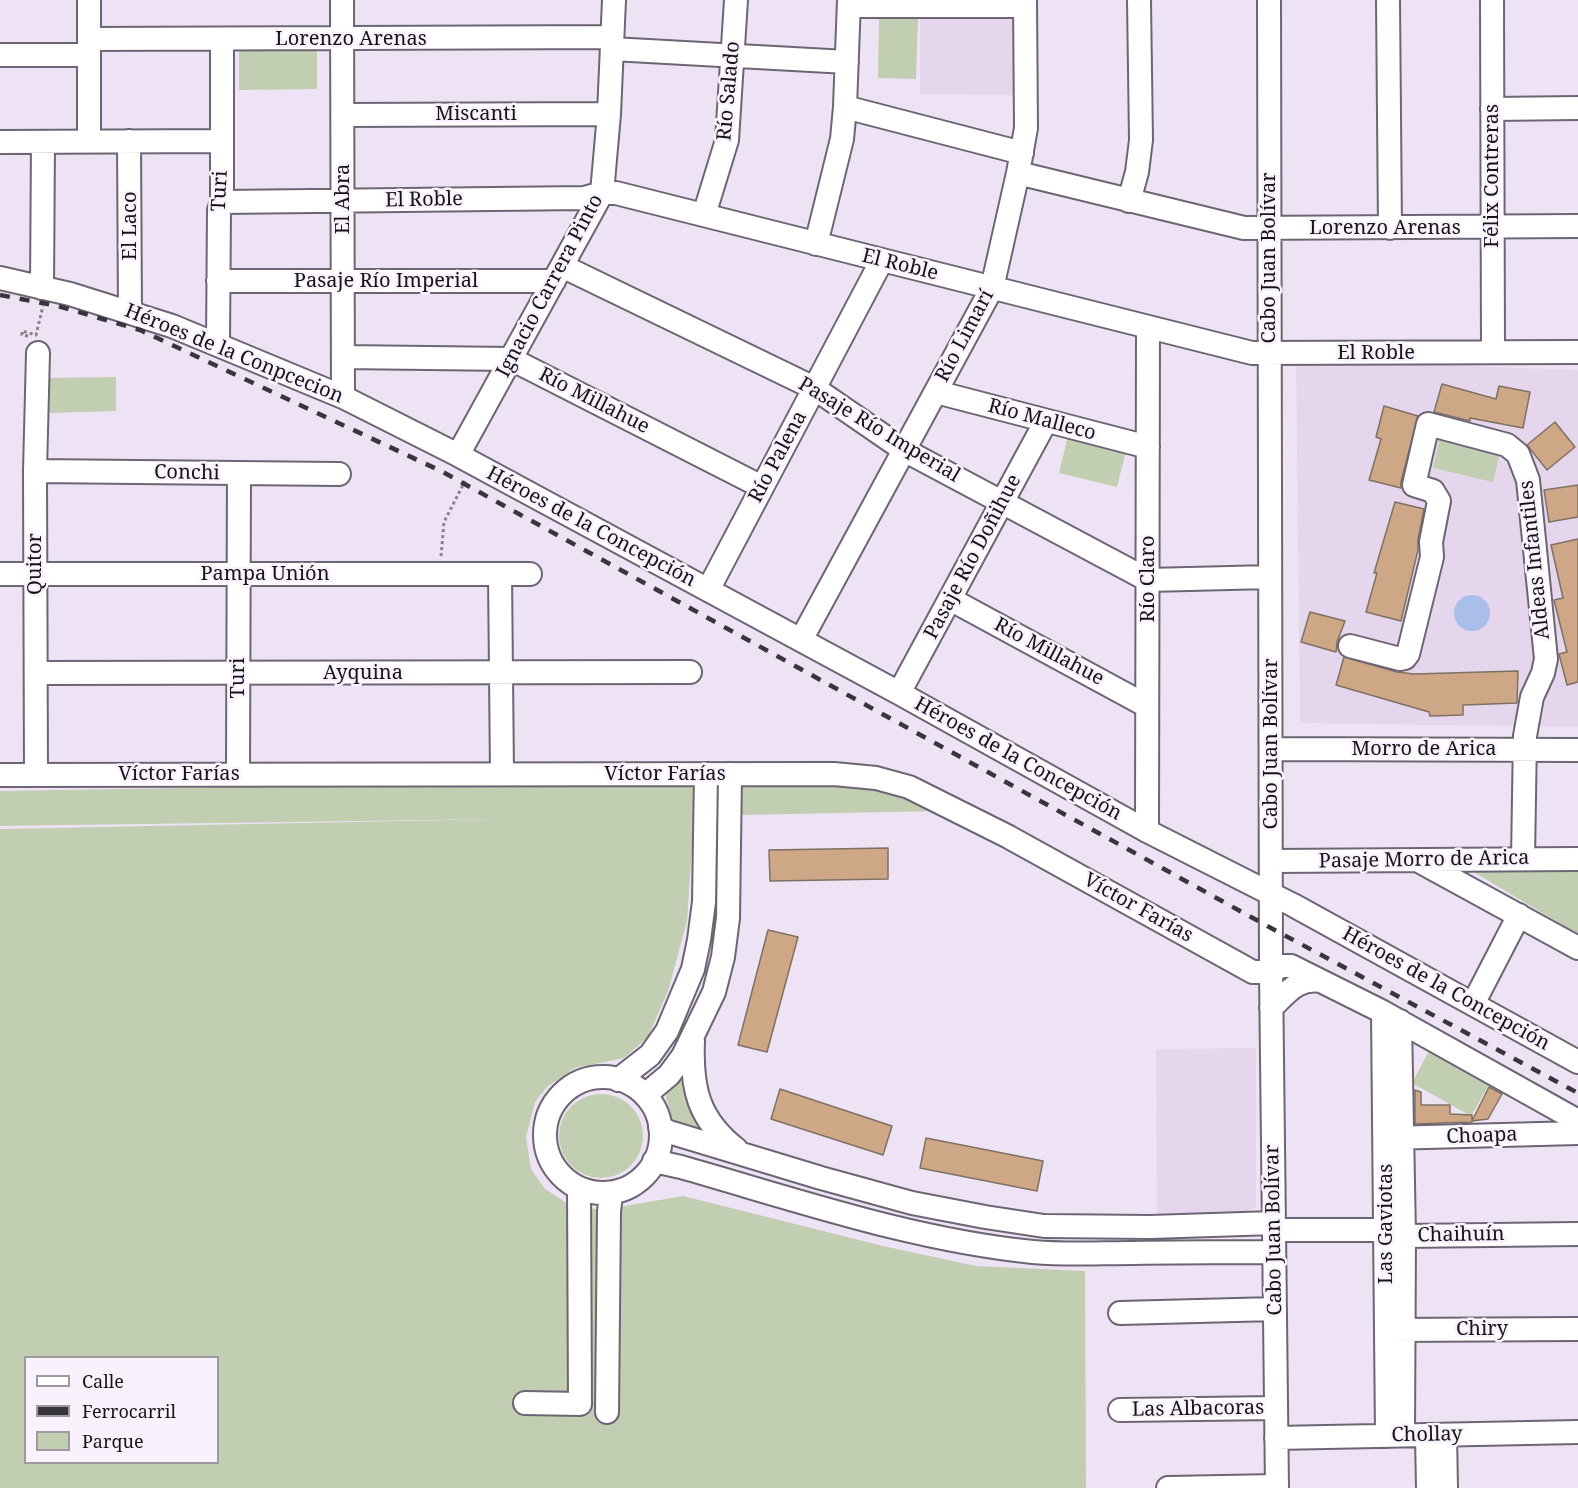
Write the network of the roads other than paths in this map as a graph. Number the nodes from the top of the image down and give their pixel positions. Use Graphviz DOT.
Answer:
graph roads {
  1 [pos="89,0"];
  2 [pos="342,0"];
  3 [pos="614,0"];
  4 [pos="736,0"];
  5 [pos="1139,0"];
  6 [pos="1269,0"];
  7 [pos="1388,0"];
  8 [pos="1492,0"];
  9 [pos="849,3"];
  10 [pos="1025,3"];
  11 [pos="222,39"];
  12 [pos="342,39"];
  13 [pos="612,43"];
  14 [pos="89,47"];
  15 [pos="0,55"];
  16 [pos="733,55"];
  17 [pos="847,62"];
  18 [pos="845,106"];
  19 [pos="1578,108"];
  20 [pos="1492,109"];
  21 [pos="609,114"];
  22 [pos="343,115"];
  23 [pos="89,141"];
  24 [pos="129,141"];
  25 [pos="222,141"];
  26 [pos="0,142"];
  27 [pos="43,142"];
  28 [pos="1020,163"];
  29 [pos="602,193"];
  30 [pos="343,201"];
  31 [pos="1130,201"];
  32 [pos="222,202"];
  33 [pos="704,215"];
  34 [pos="1578,226"];
  35 [pos="1492,227"];
  36 [pos="1390,228"];
  37 [pos="1269,229"];
  38 [pos="816,244"];
  39 [pos="882,260"];
  40 [pos="558,273"];
  41 [pos="0,279"];
  42 [pos="218,281"];
  43 [pos="343,281"];
  44 [pos="45,288"];
  45 [pos="992,288"];
  46 [pos="130,312"];
  47 [pos="1148,327"];
  48 [pos="218,344"];
  49 [pos="1493,352"];
  50 [pos="1578,352"];
  51 [pos="1270,353"];
  52 [pos="38,355"];
  53 [pos="343,357"];
  54 [pos="511,359"];
  55 [pos="814,388"];
  56 [pos="936,392"];
  57 [pos="343,398"];
  58 [pos="1046,421"];
  59 [pos="1148,447"];
  60 [pos="904,450"];
  61 [pos="466,459"];
  62 [pos="35,471"];
  63 [pos="239,473"];
  64 [pos="339,474"];
  65 [pos="762,487"];
  66 [pos="1003,502"];
  67 [pos="0,574"];
  68 [pos="35,574"];
  69 [pos="239,574"];
  70 [pos="500,574"];
  71 [pos="530,574"];
  72 [pos="1270,578"];
  73 [pos="1148,579"];
  74 [pos="708,590"];
  75 [pos="950,599"];
  76 [pos="801,640"];
  77 [pos="1350,646"];
  78 [pos="501,672"];
  79 [pos="690,672"];
  80 [pos="36,673"];
  81 [pos="238,673"];
  82 [pos="899,693"];
  83 [pos="1147,706"];
  84 [pos="1271,749"];
  85 [pos="1523,750"];
  86 [pos="1578,750"];
  87 [pos="238,774"];
  88 [pos="502,774"];
  89 [pos="706,774"];
  90 [pos="730,774"];
  91 [pos="0,775"];
  92 [pos="36,775"];
  93 [pos="1147,831"];
  94 [pos="1416,859"];
  95 [pos="1523,859"];
  96 [pos="1578,859"];
  97 [pos="1271,861"];
  98 [pos="704,883"];
  99 [pos="728,884"];
  100 [pos="1271,895"];
  101 [pos="1519,915"];
  102 [pos="1578,948"];
  103 [pos="1276,969"];
  104 [pos="1322,981"];
  105 [pos="1473,1004"];
  106 [pos="1271,1008"];
  107 [pos="1392,1017"];
  108 [pos="693,1036"];
  109 [pos="1578,1062"];
  110 [pos="618,1080"];
  111 [pos="645,1095"];
  112 [pos="1578,1121"];
  113 [pos="660,1128"];
  114 [pos="1578,1133"];
  115 [pos="1394,1138"];
  116 [pos="739,1152"];
  117 [pos="654,1161"];
  118 [pos="579,1188"];
  119 [pos="611,1193"];
  120 [pos="1395,1233"];
  121 [pos="1578,1234"];
  122 [pos="1274,1235"];
  123 [pos="1275,1309"];
  124 [pos="1120,1313"];
  125 [pos="1578,1329"];
  126 [pos="1395,1330"];
  127 [pos="525,1403"];
  128 [pos="1276,1408"];
  129 [pos="1120,1410"];
  130 [pos="607,1412"];
  131 [pos="1578,1432"];
  132 [pos="1436,1435"];
  133 [pos="1395,1436"];
  134 [pos="1276,1438"];
  135 [pos="1277,1487"];
  136 [pos="1168,1488"];
  137 [pos="1428,1488"];
  138 [pos="1446,1488"];
  1 -- 14 [label="street"];
  2 -- 12 [label="street, El Abra"];
  3 -- 13 [label="street, Ignacio Carrera Pinto"];
  4 -- 16 [label="street, Río Salado"];
  5 -- 31 [label="street"];
  6 -- 37 [label="street, Cabo Juan Bolívar"];
  7 -- 36 [label="street"];
  8 -- 20 [label="street, Félix Contreras"];
  9 -- 10 [label="street"];
  9 -- 17 [label="street"];
  10 -- 28 [label="street, Río Limarí"];
  11 -- 12 [label="street, Lorenzo Arenas"];
  11 -- 14 [label="street, Lorenzo Arenas"];
  11 -- 25 [label="street, Turi"];
  12 -- 13 [label="street, Lorenzo Arenas"];
  12 -- 22 [label="street, El Abra"];
  13 -- 16 [label="street, Lorenzo Arenas"];
  13 -- 21 [label="street, Ignacio Carrera Pinto"];
  14 -- 15 [label="street, Lorenzo Arenas"];
  14 -- 23 [label="street"];
  16 -- 17 [label="street, Lorenzo Arenas"];
  16 -- 33 [label="street, Río Salado"];
  17 -- 18 [label="street"];
  18 -- 28 [label="street, Lorenzo Arenas"];
  18 -- 38 [label="street"];
  19 -- 20 [label="street"];
  20 -- 35 [label="street, Félix Contreras"];
  21 -- 22 [label="street, Miscanti"];
  21 -- 29 [label="street, Ignacio Carrera Pinto"];
  22 -- 30 [label="street, El Abra"];
  23 -- 24 [label="street"];
  23 -- 27 [label="street"];
  24 -- 25 [label="street"];
  24 -- 46 [label="street, El Laco"];
  25 -- 32 [label="street, Turi"];
  26 -- 27 [label="street"];
  27 -- 44 [label="street"];
  28 -- 31 [label="street, Lorenzo Arenas"];
  28 -- 45 [label="street, Río Limarí"];
  29 -- 30 [label="street, El Roble"];
  29 -- 33 [label="street, El Roble"];
  29 -- 40 [label="street, Ignacio Carrera Pinto"];
  30 -- 32 [label="street, El Roble"];
  30 -- 43 [label="street, El Abra"];
  31 -- 37 [label="street, Lorenzo Arenas"];
  32 -- 42 [label="street, Turi"];
  33 -- 38 [label="street, El Roble"];
  34 -- 35 [label="street, Lorenzo Arenas"];
  35 -- 36 [label="street, Lorenzo Arenas"];
  35 -- 49 [label="street, Félix Contreras"];
  36 -- 37 [label="street, Lorenzo Arenas"];
  37 -- 51 [label="street, Cabo Juan Bolívar"];
  38 -- 39 [label="street, El Roble"];
  39 -- 45 [label="street, El Roble"];
  39 -- 55 [label="street, Río Palena"];
  40 -- 43 [label="street, Pasaje Río Imperial"];
  40 -- 54 [label="street, Ignacio Carrera Pinto"];
  40 -- 55 [label="street, Pasaje Río Imperial"];
  41 -- 44 [label="street, Héroes de la Conpcecion"];
  42 -- 43 [label="street, Pasaje Río Imperial"];
  42 -- 48 [label="street, Turi"];
  43 -- 53 [label="street, El Abra"];
  44 -- 46 [label="street, Héroes de la Conpcecion"];
  45 -- 47 [label="street, El Roble"];
  45 -- 56 [label="street, Río Limarí"];
  46 -- 48 [label="street, Héroes de la Conpcecion"];
  47 -- 51 [label="street, El Roble"];
  47 -- 59 [label="street, Río Claro"];
  48 -- 57 [label="street, Héroes de la Conpcecion"];
  49 -- 50 [label="street, El Roble"];
  49 -- 51 [label="street, El Roble"];
  51 -- 72 [label="street, Cabo Juan Bolívar"];
  52 -- 62 [label="street, Quitor"];
  53 -- 54 [label="street, Río Millahue"];
  53 -- 57 [label="street, El Abra"];
  54 -- 61 [label="street, Ignacio Carrera Pinto"];
  54 -- 65 [label="street, Río Millahue"];
  55 -- 60 [label="street, Pasaje Río Imperial"];
  55 -- 65 [label="street, Río Palena"];
  56 -- 58 [label="street, Río Malleco"];
  56 -- 60 [label="street, Río Limarí"];
  57 -- 61 [label="street, Héroes de la Conpcecion"];
  58 -- 59 [label="street, Río Malleco"];
  58 -- 66 [label="street, Pasaje Río Doñihue"];
  59 -- 73 [label="street, Río Claro"];
  60 -- 66 [label="street, Pasaje Río Imperial"];
  60 -- 76 [label="street, Río Limarí"];
  61 -- 74 [label="street, Héroes de la Concepción"];
  62 -- 63 [label="street, Conchi"];
  62 -- 68 [label="street, Quitor"];
  63 -- 64 [label="street, Conchi"];
  63 -- 69 [label="street, Turi"];
  65 -- 74 [label="street, Río Palena"];
  66 -- 73 [label="street, Pasaje Río Imperial"];
  66 -- 75 [label="street, Pasaje Río Doñihue"];
  67 -- 68 [label="street, Pampa Unión"];
  68 -- 69 [label="street, Pampa Unión"];
  68 -- 80 [label="street, Quitor"];
  69 -- 70 [label="street, Pampa Unión"];
  69 -- 81 [label="street, Turi"];
  70 -- 71 [label="street, Pampa Unión"];
  70 -- 78 [label="street"];
  72 -- 73 [label="street, Pasaje Río Imperial"];
  72 -- 84 [label="street, Cabo Juan Bolívar"];
  73 -- 83 [label="street, Río Claro"];
  74 -- 76 [label="street, Héroes de la Concepción"];
  75 -- 82 [label="street, Pasaje Río Doñihue"];
  75 -- 83 [label="street, Río Millahue"];
  76 -- 82 [label="street, Héroes de la Concepción"];
  77 -- 85 [label="street, Aldeas Infantiles"];
  78 -- 79 [label="street, Ayquina"];
  78 -- 81 [label="street, Ayquina"];
  78 -- 88 [label="street"];
  80 -- 81 [label="street, Ayquina"];
  80 -- 92 [label="street, Quitor"];
  81 -- 87 [label="street, Turi"];
  82 -- 93 [label="street, Héroes de la Concepción"];
  83 -- 93 [label="street, Río Claro"];
  84 -- 85 [label="street, Morro de Arica"];
  84 -- 97 [label="street, Cabo Juan Bolívar"];
  85 -- 86 [label="street, Morro de Arica"];
  85 -- 95 [label="street"];
  87 -- 88 [label="street, Víctor Farías"];
  87 -- 92 [label="street, Víctor Farías"];
  88 -- 89 [label="street, Víctor Farías"];
  89 -- 90 [label="street, Víctor Farías"];
  89 -- 98 [label="street"];
  90 -- 99 [label="street"];
  90 -- 103 [label="street, Víctor Farías"];
  91 -- 92 [label="street, Víctor Farías"];
  93 -- 100 [label="street, Héroes de la Concepción"];
  94 -- 95 [label="street, Pasaje Morro de Arica"];
  94 -- 97 [label="street, Pasaje Morro de Arica"];
  94 -- 101 [label="street"];
  95 -- 96 [label="street, Pasaje Morro de Arica"];
  97 -- 100 [label="street, Cabo Juan Bolívar"];
  98 -- 99 [label="street"];
  98 -- 110 [label="street"];
  99 -- 108 [label="street"];
  100 -- 103 [label="street, Cabo Juan Bolívar"];
  100 -- 105 [label="street, Héroes de la Concepción"];
  101 -- 102 [label="street"];
  101 -- 105 [label="street"];
  103 -- 104 [label="street"];
  103 -- 106 [label="street, Cabo Juan Bolívar"];
  104 -- 106 [label="street"];
  104 -- 107 [label="street"];
  105 -- 109 [label="street, Héroes de la Concepción"];
  106 -- 122 [label="street, Cabo Juan Bolívar"];
  107 -- 112 [label="street"];
  107 -- 115 [label="street, Las Gaviotas"];
  108 -- 111 [label="street"];
  108 -- 116 [label="street"];
  110 -- 111 [label="street"];
  110 -- 118 [label="street"];
  111 -- 113 [label="street"];
  113 -- 116 [label="street"];
  113 -- 117 [label="street"];
  114 -- 115 [label="street, Choapa"];
  115 -- 120 [label="street, Las Gaviotas"];
  116 -- 122 [label="street"];
  117 -- 119 [label="street"];
  117 -- 122 [label="street"];
  118 -- 119 [label="street"];
  118 -- 127 [label="street"];
  119 -- 130 [label="street"];
  120 -- 121 [label="street, Chaihuín"];
  120 -- 122 [label="street, Chaihuín"];
  120 -- 126 [label="street, Las Gaviotas"];
  122 -- 123 [label="street, Cabo Juan Bolívar"];
  123 -- 124 [label="street"];
  123 -- 128 [label="street, Cabo Juan Bolívar"];
  125 -- 126 [label="street, Chiry"];
  126 -- 133 [label="street, Las Gaviotas"];
  128 -- 129 [label="street, Las Albacoras"];
  128 -- 134 [label="street, Cabo Juan Bolívar"];
  131 -- 132 [label="street, Chollay"];
  132 -- 133 [label="street, Chollay"];
  132 -- 137 [label="street"];
  132 -- 138 [label="street"];
  133 -- 134 [label="street, Chollay"];
  134 -- 135 [label="street, Cabo Juan Bolívar"];
  135 -- 136 [label="street"];
}
